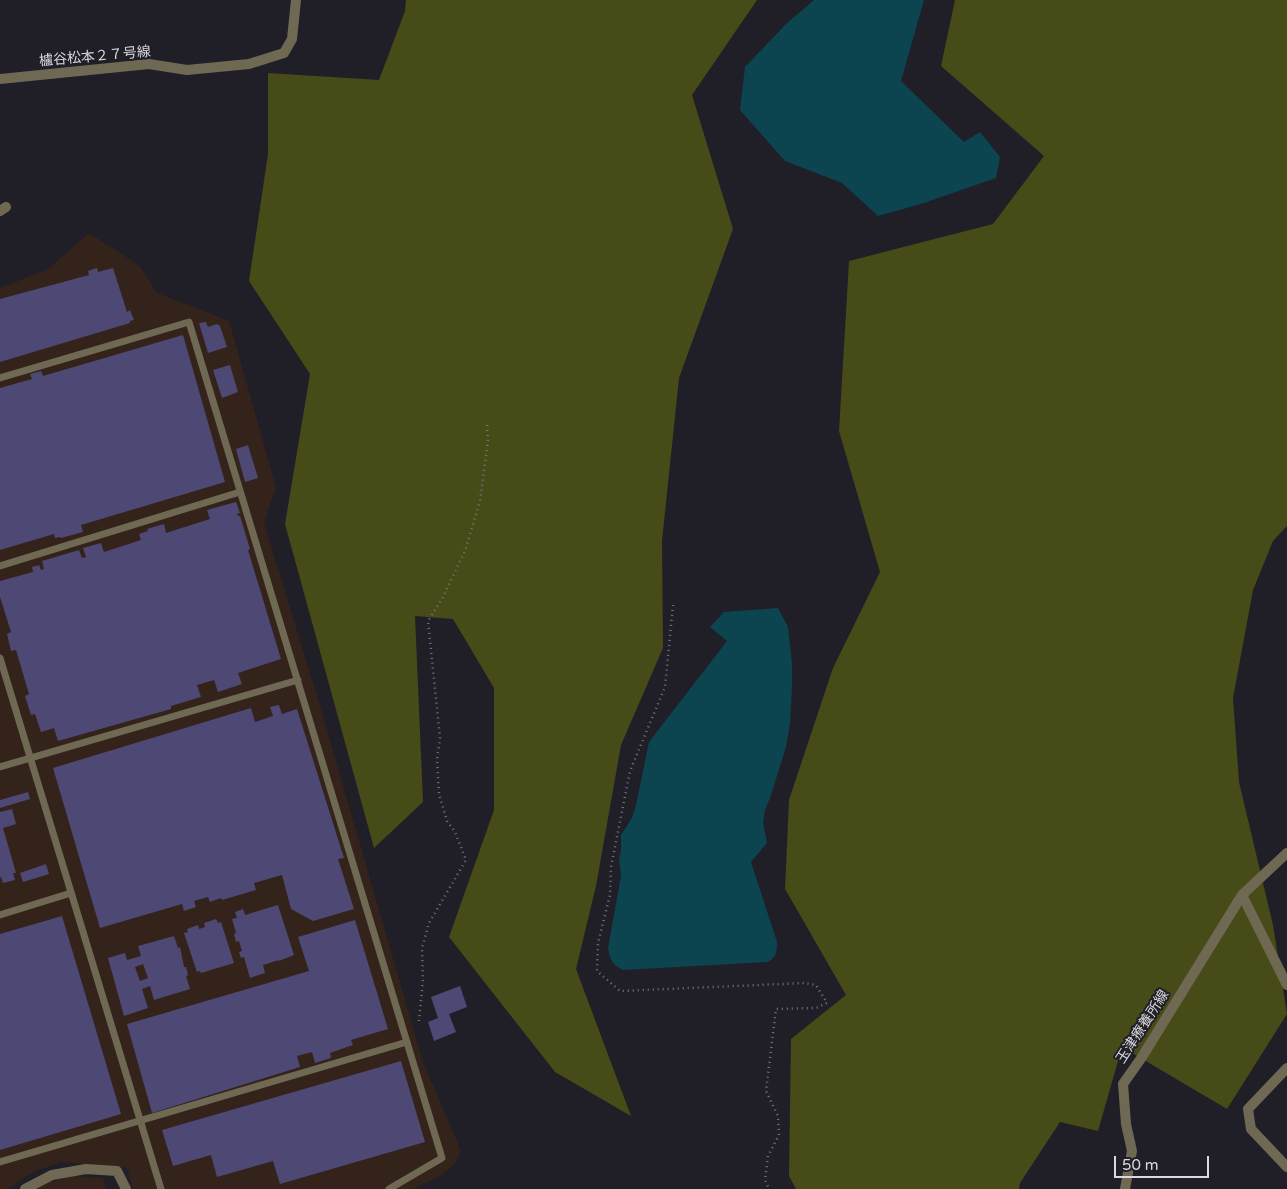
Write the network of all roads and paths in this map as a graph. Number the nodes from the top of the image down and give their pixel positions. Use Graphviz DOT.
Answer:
graph roads {
  1 [pos="296,0"];
  2 [pos="0,79"];
  3 [pos="0,378"];
  4 [pos="487,425"];
  5 [pos="240,492"];
  6 [pos="0,566"];
  7 [pos="673,605"];
  8 [pos="0,658"];
  9 [pos="298,680"];
  10 [pos="30,758"];
  11 [pos="0,767"];
  12 [pos="1287,852"];
  13 [pos="71,893"];
  14 [pos="1242,895"];
  15 [pos="0,915"];
  16 [pos="1287,985"];
  17 [pos="420,1021"];
  18 [pos="408,1042"];
  19 [pos="1287,1068"];
  20 [pos="140,1121"];
  21 [pos="0,1162"];
  22 [pos="1287,1167"];
  23 [pos="25,1189"];
  24 [pos="126,1189"];
  25 [pos="161,1189"];
  26 [pos="390,1189"];
  27 [pos="769,1189"];
  28 [pos="1125,1189"];
  1 -- 2 [label="street, 櫨谷松本２７号線"];
  3 -- 5 [label="lane"];
  4 -- 17 [label="path"];
  5 -- 6 [label="lane"];
  5 -- 9 [label="lane"];
  7 -- 27 [label="path"];
  8 -- 10 [label="lane"];
  9 -- 10 [label="lane"];
  9 -- 18 [label="lane"];
  10 -- 11 [label="lane"];
  10 -- 13 [label="lane"];
  12 -- 14 [label="street, 玉津療養所線"];
  13 -- 15 [label="lane"];
  13 -- 20 [label="lane"];
  14 -- 16 [label="street"];
  14 -- 28 [label="street, 玉津療養所線"];
  18 -- 20 [label="lane"];
  18 -- 26 [label="lane"];
  19 -- 22 [label="street"];
  20 -- 21 [label="lane"];
  20 -- 25 [label="lane"];
  23 -- 24 [label="street"];
}
